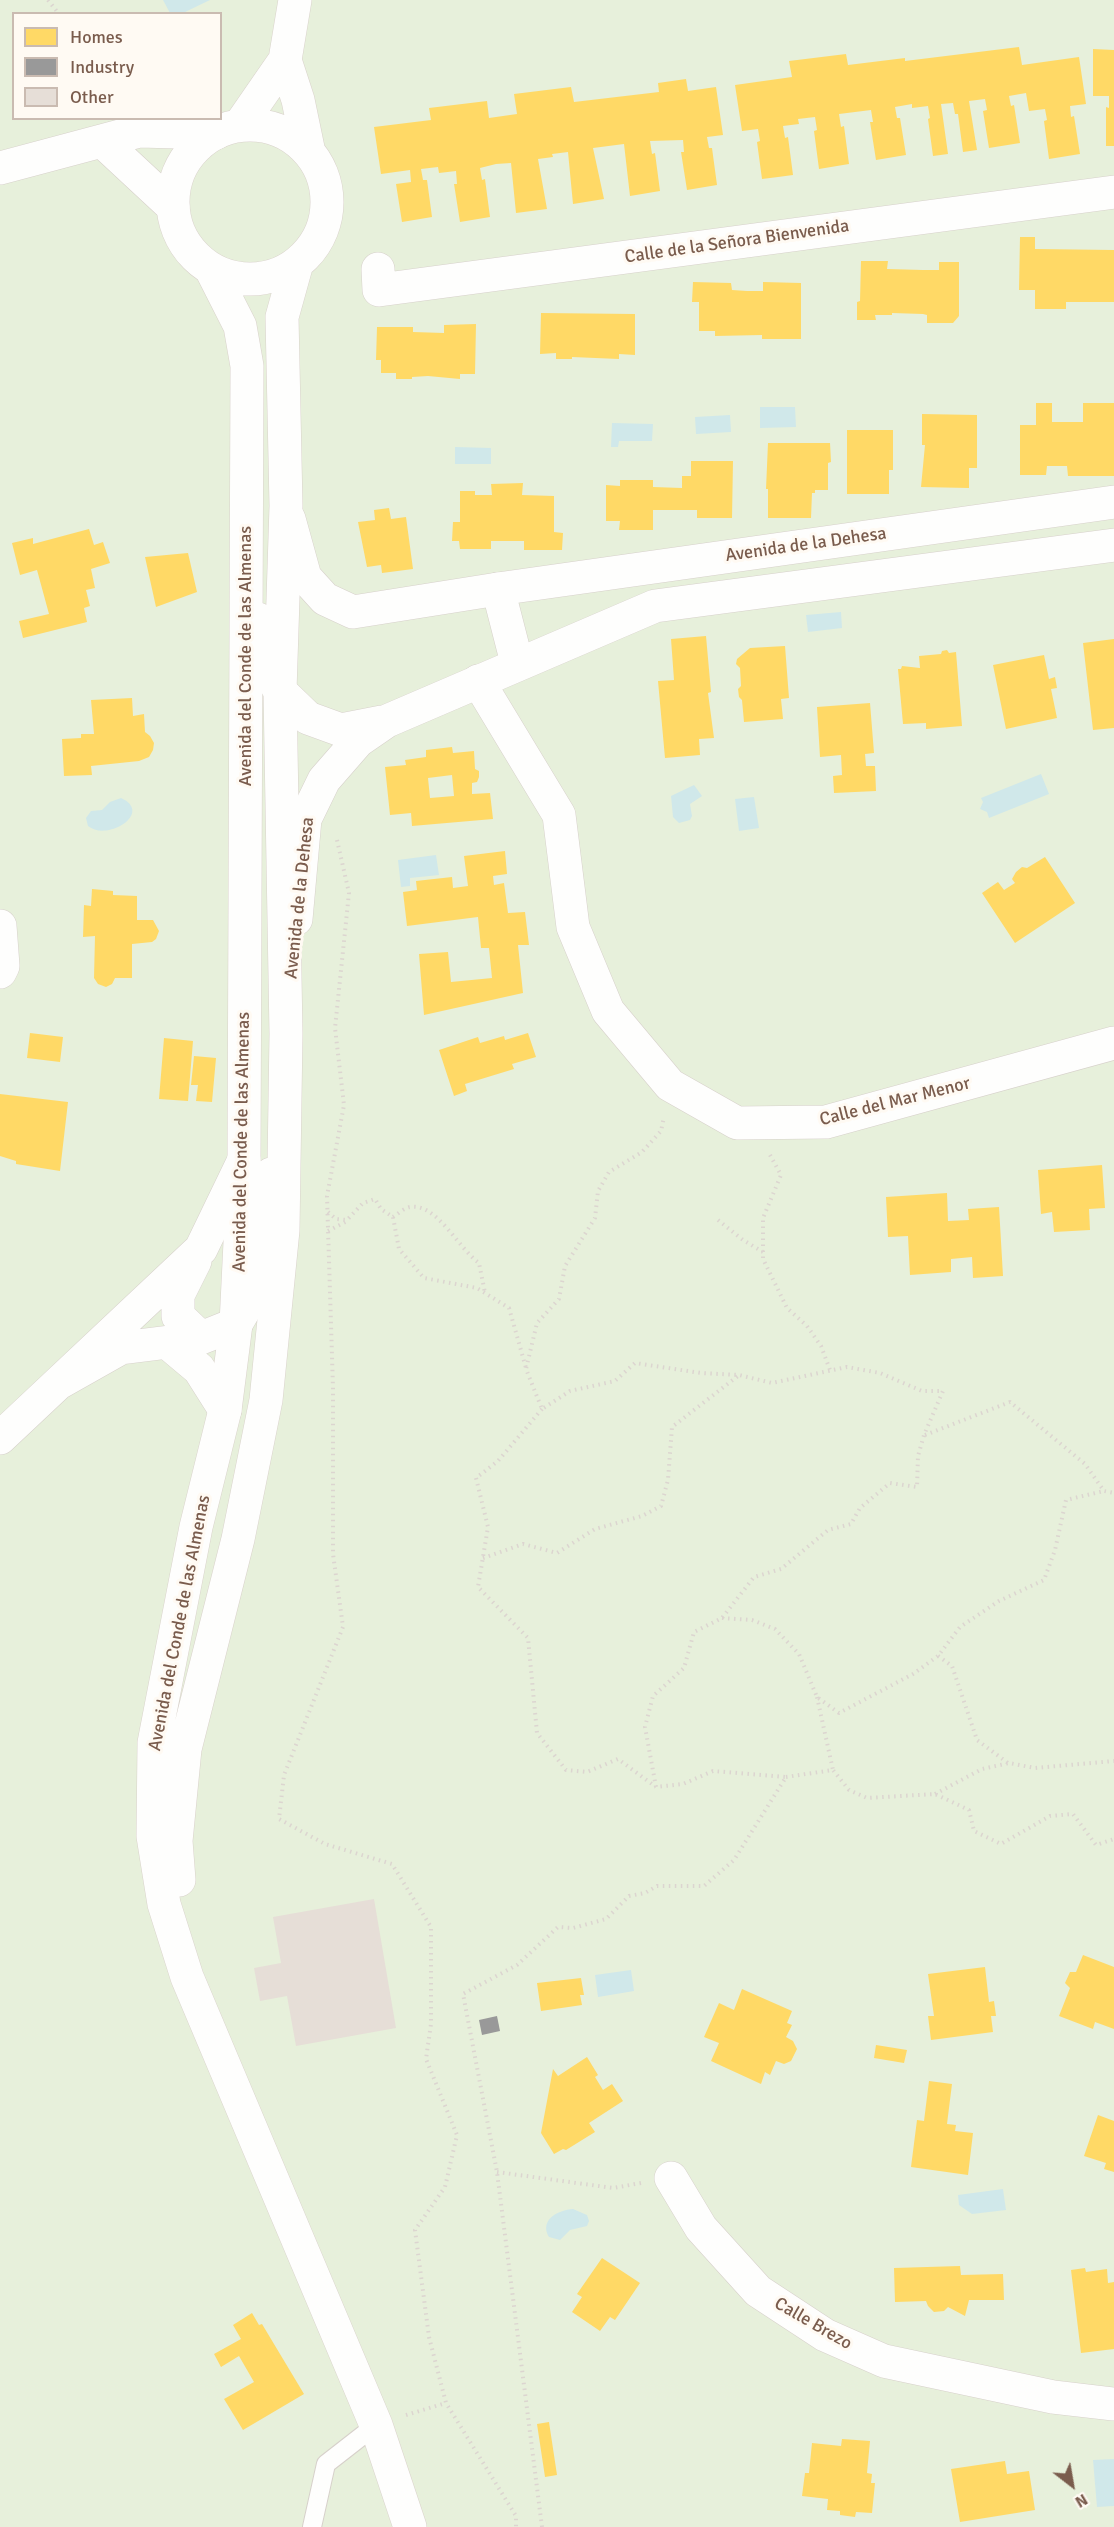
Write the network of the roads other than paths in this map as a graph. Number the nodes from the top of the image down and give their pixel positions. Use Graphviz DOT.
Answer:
graph roads {
  1 [pos="296,0"];
  2 [pos="285,60"];
  3 [pos="228,129"];
  4 [pos="102,141"];
  5 [pos="308,148"];
  6 [pos="0,168"];
  7 [pos="1114,192"];
  8 [pos="173,207"];
  9 [pos="297,263"];
  10 [pos="211,269"];
  11 [pos="378,269"];
  12 [pos="248,424"];
  13 [pos="1114,502"];
  14 [pos="286,506"];
  15 [pos="1114,545"];
  16 [pos="498,588"];
  17 [pos="517,663"];
  18 [pos="478,681"];
  19 [pos="280,691"];
  20 [pos="387,721"];
  21 [pos="0,926"];
  22 [pos="0,972"];
  23 [pos="286,1034"];
  24 [pos="1114,1043"];
  25 [pos="244,1160"];
  26 [pos="201,1249"];
  27 [pos="237,1324"];
  28 [pos="201,1338"];
  29 [pos="168,1343"];
  30 [pos="59,1383"];
  31 [pos="225,1410"];
  32 [pos="0,1438"];
  33 [pos="187,1977"];
  34 [pos="671,2178"];
  35 [pos="1114,2404"];
  36 [pos="376,2425"];
  37 [pos="312,2527"];
  38 [pos="410,2527"];
  1 -- 2 [label="street"];
  2 -- 3 [label="street"];
  2 -- 5 [label="street"];
  3 -- 4 [label="street"];
  3 -- 5 [label="street"];
  3 -- 8 [label="street"];
  4 -- 6 [label="street"];
  4 -- 8 [label="street"];
  5 -- 9 [label="street"];
  7 -- 11 [label="street, Calle de la Señora Bienvenida"];
  8 -- 10 [label="street"];
  9 -- 10 [label="street"];
  9 -- 14 [label="street, Avenida del Conde de las Almenas"];
  10 -- 12 [label="street"];
  12 -- 19 [label="street, Avenida del Conde de las Almenas"];
  12 -- 25 [label="street, Avenida del Conde de las Almenas"];
  13 -- 16 [label="street, Avenida de la Dehesa"];
  14 -- 16 [label="street, Avenida de la Dehesa"];
  14 -- 19 [label="street, Avenida del Conde de las Almenas"];
  15 -- 17 [label="street, Avenida de la Dehesa"];
  16 -- 17 [label="street"];
  17 -- 18 [label="street, Avenida de la Dehesa"];
  18 -- 20 [label="street, Avenida de la Dehesa"];
  18 -- 24 [label="street, Calle del Mar Menor"];
  19 -- 20 [label="street, Avenida de la Dehesa"];
  19 -- 23 [label="street, Avenida del Conde de las Almenas"];
  20 -- 23 [label="street, Avenida de la Dehesa"];
  21 -- 22 [label="street"];
  23 -- 27 [label="street"];
  23 -- 33 [label="street, Avenida del Conde de las Almenas"];
  25 -- 26 [label="street"];
  25 -- 27 [label="street, Avenida del Conde de las Almenas"];
  26 -- 28 [label="street"];
  26 -- 30 [label="street"];
  27 -- 28 [label="street"];
  27 -- 31 [label="street, Avenida del Conde de las Almenas"];
  28 -- 29 [label="street"];
  29 -- 30 [label="street"];
  29 -- 31 [label="street"];
  30 -- 32 [label="street"];
  31 -- 33 [label="street, Avenida del Conde de las Almenas"];
  33 -- 36 [label="street"];
  34 -- 35 [label="street, Calle Brezo"];
  36 -- 37 [label="lane"];
  36 -- 38 [label="street"];
}
